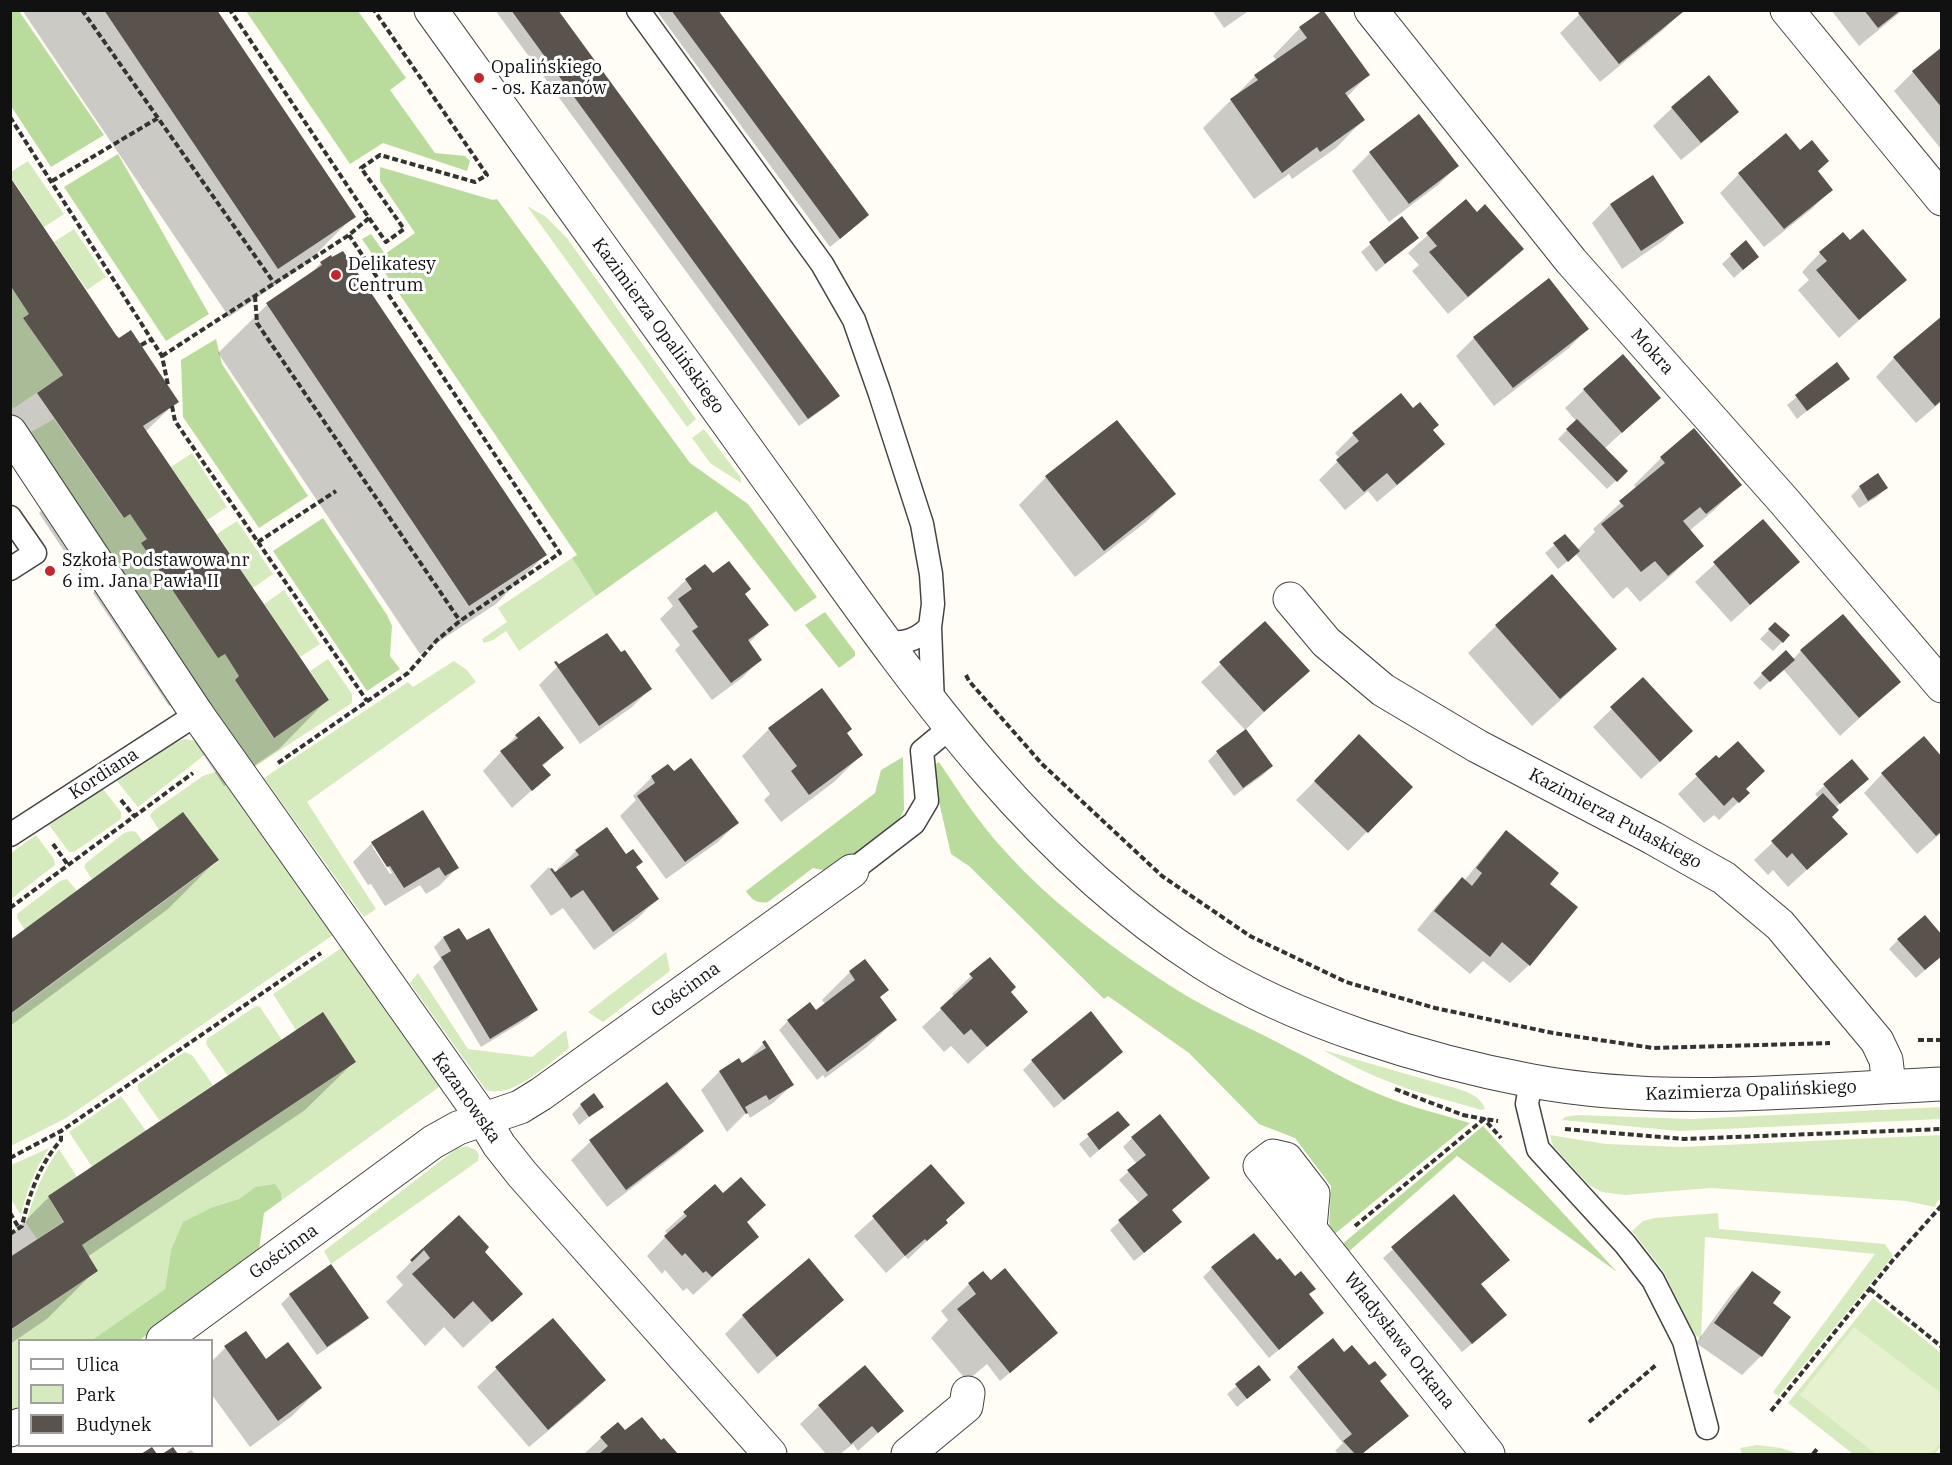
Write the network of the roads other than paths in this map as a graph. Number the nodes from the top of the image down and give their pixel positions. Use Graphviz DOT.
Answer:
graph roads {
  1 [pos="431,10"];
  2 [pos="638,10"];
  3 [pos="1371,10"];
  4 [pos="1787,10"];
  5 [pos="1941,199"];
  6 [pos="10,432"];
  7 [pos="10,517"];
  8 [pos="10,569"];
  9 [pos="1290,599"];
  10 [pos="930,627"];
  11 [pos="884,641"];
  12 [pos="1941,686"];
  13 [pos="197,714"];
  14 [pos="942,716"];
  15 [pos="10,835"];
  16 [pos="857,867"];
  17 [pos="1531,1081"];
  18 [pos="1941,1084"];
  19 [pos="1889,1086"];
  20 [pos="484,1120"];
  21 [pos="1318,1239"];
  22 [pos="166,1339"];
  23 [pos="968,1392"];
  24 [pos="1707,1428"];
  25 [pos="770,1455"];
  26 [pos="908,1455"];
  27 [pos="1488,1455"];
  1 -- 11 [label="street, Kazimierza Opalińskiego"];
  2 -- 10 [label="lane"];
  3 -- 12 [label="street, Mokra"];
  4 -- 5 [label="street"];
  6 -- 13 [label="street, Kazanowska"];
  7 -- 8 [label="lane"];
  9 -- 19 [label="street, Kazimierza Pułaskiego"];
  10 -- 11 [label="lane"];
  10 -- 14 [label="lane"];
  11 -- 14 [label="street, Kazimierza Opalińskiego"];
  13 -- 15 [label="lane, Kordiana"];
  13 -- 20 [label="street, Kazanowska"];
  14 -- 16 [label="lane, Gościnna"];
  14 -- 17 [label="street, Kazimierza Opalińskiego"];
  16 -- 20 [label="street, Gościnna"];
  17 -- 19 [label="street, Kazimierza Opalińskiego"];
  17 -- 24 [label="lane"];
  18 -- 19 [label="street, Kazimierza Opalińskiego"];
  20 -- 22 [label="street, Gościnna"];
  20 -- 25 [label="street, Kazanowska"];
  21 -- 27 [label="street, Władysława Orkana"];
  23 -- 26 [label="street"];
}
